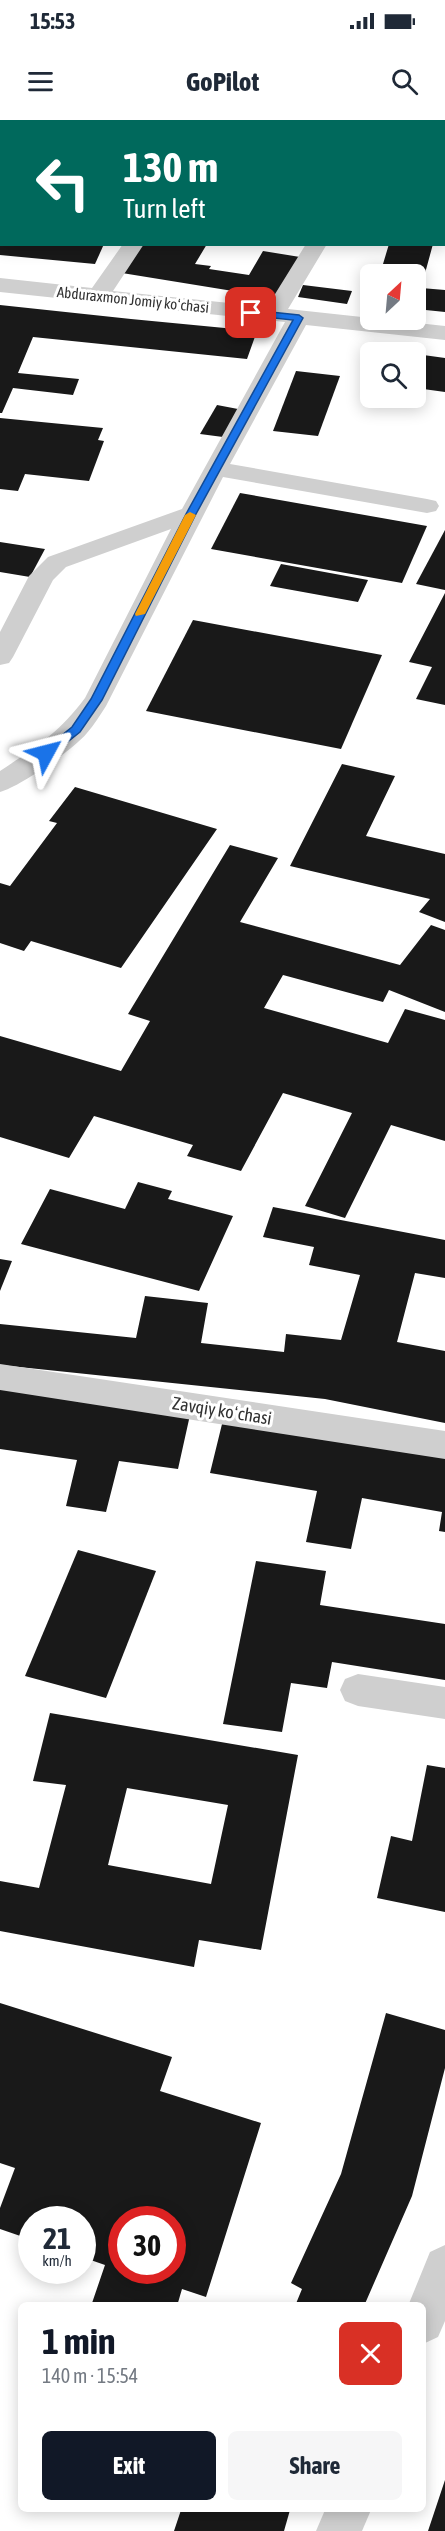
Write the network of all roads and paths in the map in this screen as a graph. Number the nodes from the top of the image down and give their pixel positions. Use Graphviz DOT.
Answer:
graph roads {
  1 [pos="133,246"];
  2 [pos="315,246"];
  3 [pos="0,285"];
  4 [pos="98,296"];
  5 [pos="273,315"];
  6 [pos="299,318"];
  7 [pos="445,333"];
  8 [pos="216,469"];
  9 [pos="427,506"];
  10 [pos="191,514"];
  11 [pos="0,657"];
  12 [pos="2,778"];
  13 [pos="0,1377"];
  14 [pos="445,1445"];
  15 [pos="358,1690"];
  16 [pos="445,1703"];
  17 [pos="445,2267"];
  18 [pos="426,2314"];
  19 [pos="347,2512"];
  20 [pos="339,2531"];
  1 -- 4 [label="street"];
  2 -- 5 [label="street"];
  3 -- 4 [label="street, Abduraxmon Jomiy koʻchasi"];
  4 -- 5 [label="street, Abduraxmon Jomiy koʻchasi"];
  5 -- 6 [label="street, Abduraxmon Jomiy koʻchasi"];
  6 -- 7 [label="street, Abduraxmon Jomiy koʻchasi"];
  6 -- 8 [label="street"];
  8 -- 9 [label="street"];
  8 -- 10 [label="street"];
  10 -- 11 [label="street"];
  10 -- 12 [label="street"];
  13 -- 14 [label="street, Zavqiy koʻchasi"];
  15 -- 16 [label="street"];
  17 -- 18 [label="street"];
  19 -- 20 [label="street"];
}
